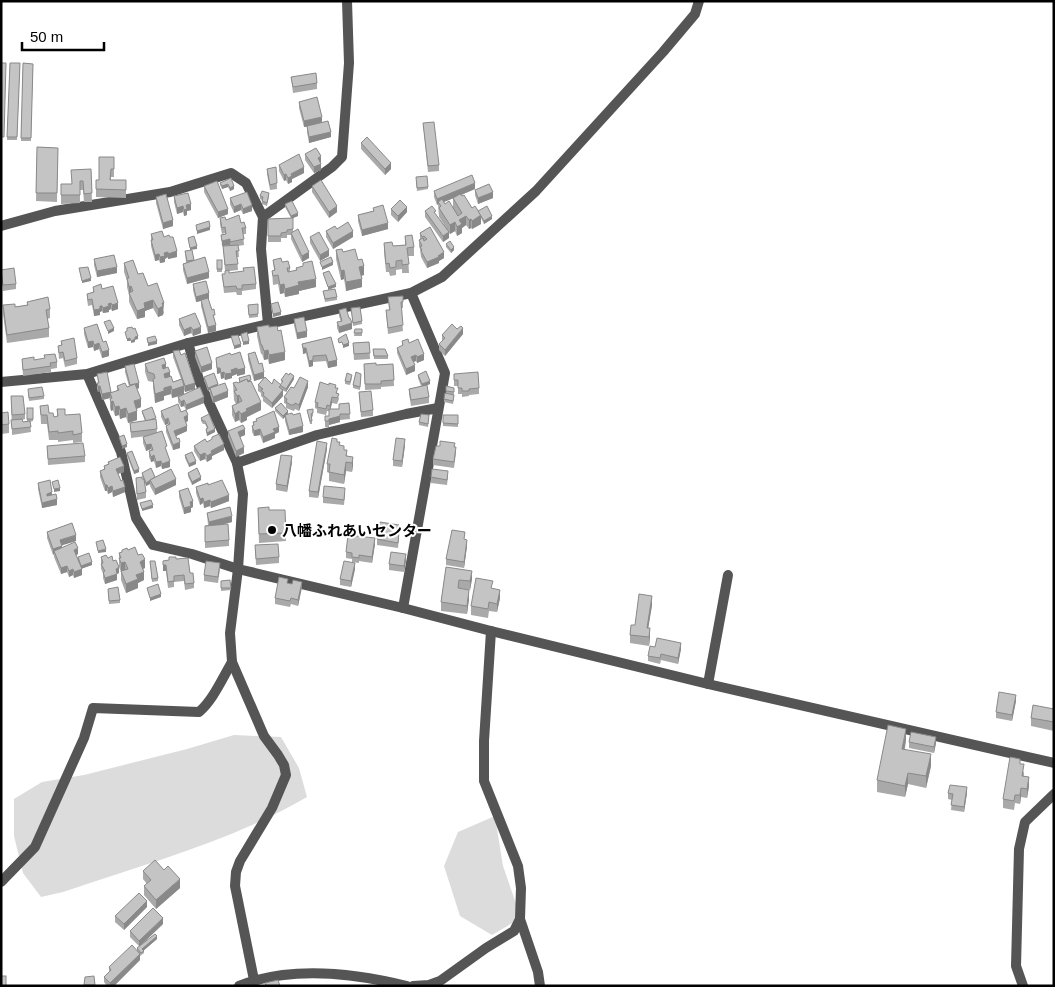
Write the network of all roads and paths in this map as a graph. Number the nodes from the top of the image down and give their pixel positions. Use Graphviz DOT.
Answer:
graph roads {
  1 [pos="347,1"];
  2 [pos="699,1"];
  3 [pos="264,217"];
  4 [pos="1,226"];
  5 [pos="412,293"];
  6 [pos="268,324"];
  7 [pos="188,343"];
  8 [pos="87,374"];
  9 [pos="1,382"];
  10 [pos="438,408"];
  11 [pos="237,463"];
  12 [pos="238,569"];
  13 [pos="728,575"];
  14 [pos="403,608"];
  15 [pos="491,631"];
  16 [pos="232,662"];
  17 [pos="708,684"];
  18 [pos="1054,763"];
  19 [pos="1054,794"];
  20 [pos="1,882"];
  21 [pos="520,919"];
  22 [pos="254,980"];
  23 [pos="239,986"];
  24 [pos="407,986"];
  25 [pos="413,986"];
  26 [pos="540,986"];
  27 [pos="1023,986"];
  1 -- 3 [label="street"];
  2 -- 5 [label="street"];
  3 -- 4 [label="street"];
  3 -- 6 [label="street"];
  5 -- 6 [label="street"];
  5 -- 10 [label="street"];
  6 -- 7 [label="street"];
  7 -- 8 [label="street"];
  7 -- 11 [label="street"];
  8 -- 9 [label="street"];
  8 -- 12 [label="street"];
  10 -- 11 [label="street"];
  10 -- 14 [label="street"];
  11 -- 12 [label="street"];
  12 -- 14 [label="street"];
  12 -- 16 [label="street"];
  13 -- 17 [label="street"];
  14 -- 15 [label="street"];
  15 -- 17 [label="street"];
  15 -- 21 [label="street"];
  16 -- 20 [label="street"];
  16 -- 22 [label="street"];
  17 -- 18 [label="street"];
  19 -- 27 [label="street"];
  21 -- 25 [label="street"];
  21 -- 26 [label="street"];
  22 -- 23 [label="street"];
  22 -- 24 [label="street"];
}
